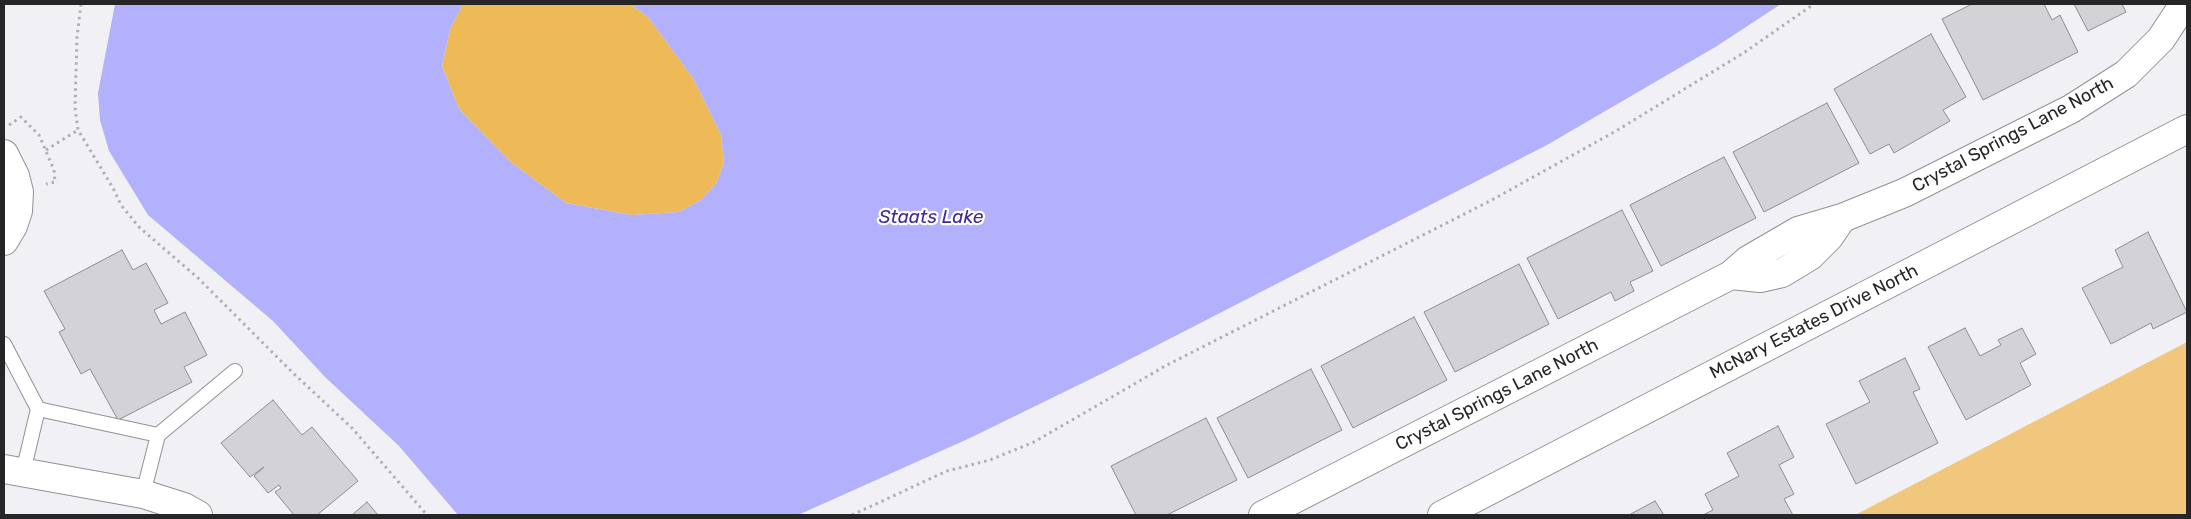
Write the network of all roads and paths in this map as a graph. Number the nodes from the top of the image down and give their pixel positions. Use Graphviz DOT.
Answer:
graph roads {
  1 [pos="81,4"];
  2 [pos="1814,4"];
  3 [pos="2184,4"];
  4 [pos="2187,129"];
  5 [pos="78,130"];
  6 [pos="46,150"];
  7 [pos="4,154"];
  8 [pos="4,241"];
  9 [pos="4,344"];
  10 [pos="235,371"];
  11 [pos="38,408"];
  12 [pos="158,435"];
  13 [pos="14,470"];
  14 [pos="143,494"];
  15 [pos="198,515"];
  16 [pos="427,515"];
  17 [pos="852,515"];
  18 [pos="1263,515"];
  19 [pos="1442,515"];
  1 -- 5 [label="path"];
  2 -- 17 [label="path"];
  3 -- 18 [label="street, Crystal Springs Lane North"];
  4 -- 19 [label="street, McNary Estates Drive North"];
  5 -- 6 [label="path"];
  5 -- 16 [label="path"];
  7 -- 8 [label="street"];
  9 -- 11 [label="lane"];
  10 -- 12 [label="lane"];
  11 -- 12 [label="lane"];
  11 -- 13 [label="lane"];
  12 -- 14 [label="lane"];
  13 -- 14 [label="street"];
  14 -- 15 [label="street"];
}
